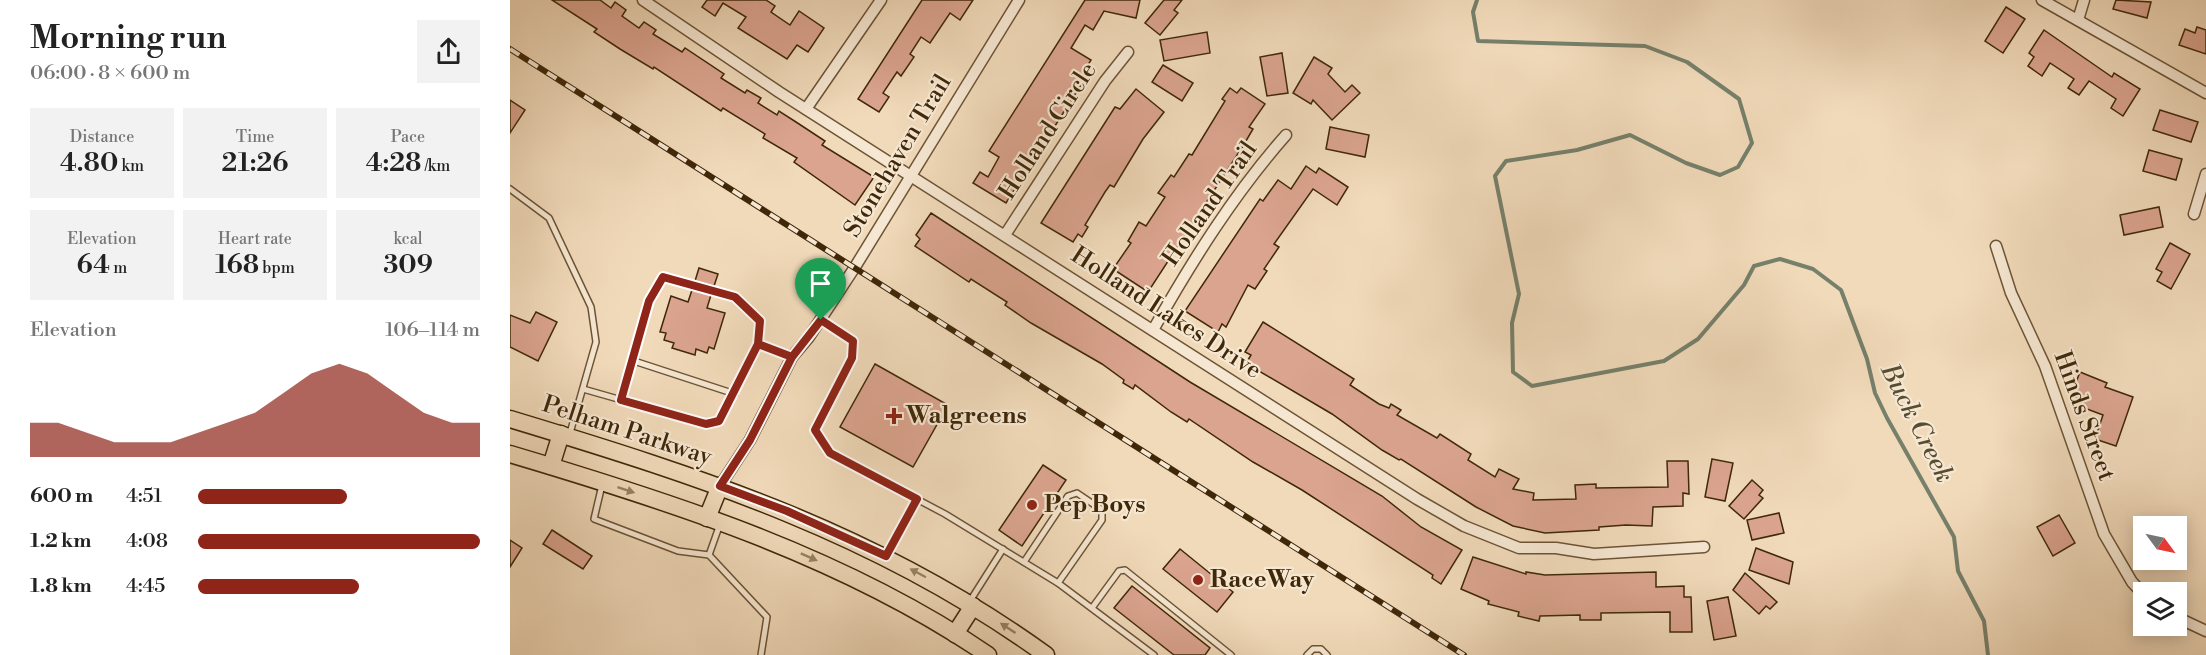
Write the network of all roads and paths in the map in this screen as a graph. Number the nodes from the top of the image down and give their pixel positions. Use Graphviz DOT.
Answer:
graph roads {
  1 [pos="643,0"];
  2 [pos="881,0"];
  3 [pos="1019,0"];
  4 [pos="2042,0"];
  5 [pos="2084,0"];
  6 [pos="2078,20"];
  7 [pos="1128,52"];
  8 [pos="2206,93"];
  9 [pos="806,109"];
  10 [pos="1286,135"];
  11 [pos="2206,174"];
  12 [pos="912,175"];
  13 [pos="510,189"];
  14 [pos="2194,214"];
  15 [pos="1005,235"];
  16 [pos="1996,246"];
  17 [pos="821,320"];
  18 [pos="1153,330"];
  19 [pos="758,344"];
  20 [pos="792,357"];
  21 [pos="634,361"];
  22 [pos="583,389"];
  23 [pos="735,394"];
  24 [pos="621,400"];
  25 [pos="510,419"];
  26 [pos="565,435"];
  27 [pos="510,454"];
  28 [pos="551,466"];
  29 [pos="602,483"];
  30 [pos="720,486"];
  31 [pos="917,499"];
  32 [pos="714,520"];
  33 [pos="1704,547"];
  34 [pos="1003,549"];
  35 [pos="710,555"];
  36 [pos="886,556"];
  37 [pos="1024,562"];
  38 [pos="1058,583"];
  39 [pos="2133,583"];
  40 [pos="971,604"];
  41 [pos="1092,608"];
  42 [pos="2187,622"];
  43 [pos="2206,631"];
  44 [pos="955,634"];
  45 [pos="761,655"];
  46 [pos="988,655"];
  47 [pos="1046,655"];
  48 [pos="1155,655"];
  49 [pos="1231,655"];
  50 [pos="1307,655"];
  51 [pos="1327,655"];
  1 -- 9 [label="street, Holland Lakes Drive"];
  2 -- 9 [label="street"];
  3 -- 12 [label="street, Stonehaven Trail"];
  4 -- 6 [label="street"];
  5 -- 6 [label="street"];
  6 -- 8 [label="street"];
  7 -- 15 [label="street, Holland Circle"];
  9 -- 12 [label="street, Holland Lakes Drive"];
  10 -- 18 [label="street, Holland Trail"];
  11 -- 14 [label="street"];
  12 -- 15 [label="street, Holland Lakes Drive"];
  12 -- 17 [label="street, Stonehaven Trail"];
  13 -- 22 [label="lane"];
  15 -- 18 [label="street, Holland Lakes Drive"];
  16 -- 39 [label="street, Hinds Street"];
  17 -- 20 [label="street, Stonehaven Trail"];
  17 -- 31 [label="lane"];
  18 -- 33 [label="street, Holland Lakes Drive"];
  19 -- 20 [label="lane"];
  19 -- 21 [label="lane"];
  19 -- 23 [label="lane"];
  20 -- 30 [label="street, Stonehaven Trail"];
  21 -- 23 [label="lane"];
  21 -- 24 [label="lane"];
  22 -- 24 [label="lane"];
  22 -- 26 [label="lane"];
  23 -- 24 [label="lane"];
  25 -- 26 [label="main road, Pelham Parkway"];
  26 -- 28 [label="main road"];
  26 -- 30 [label="main road, Pelham Parkway"];
  27 -- 28 [label="main road"];
  28 -- 29 [label="main road"];
  29 -- 32 [label="main road, one-way"];
  29 -- 35 [label="lane"];
  30 -- 32 [label="main road"];
  30 -- 36 [label="main road, Pelham Parkway"];
  31 -- 34 [label="lane"];
  31 -- 36 [label="lane"];
  32 -- 35 [label="lane"];
  32 -- 44 [label="main road, one-way"];
  34 -- 37 [label="lane"];
  34 -- 40 [label="lane"];
  35 -- 45 [label="lane"];
  40 -- 36 [label="main road, Pelham Parkway, one-way"];
  37 -- 38 [label="lane"];
  37 -- 38 [label="lane"];
  38 -- 41 [label="lane"];
  40 -- 44 [label="main road"];
  47 -- 40 [label="main road, Pelham Parkway, one-way"];
  41 -- 48 [label="lane"];
  41 -- 49 [label="lane"];
  42 -- 43 [label="street"];
  44 -- 46 [label="main road"];
  50 -- 51 [label="lane"];
}
